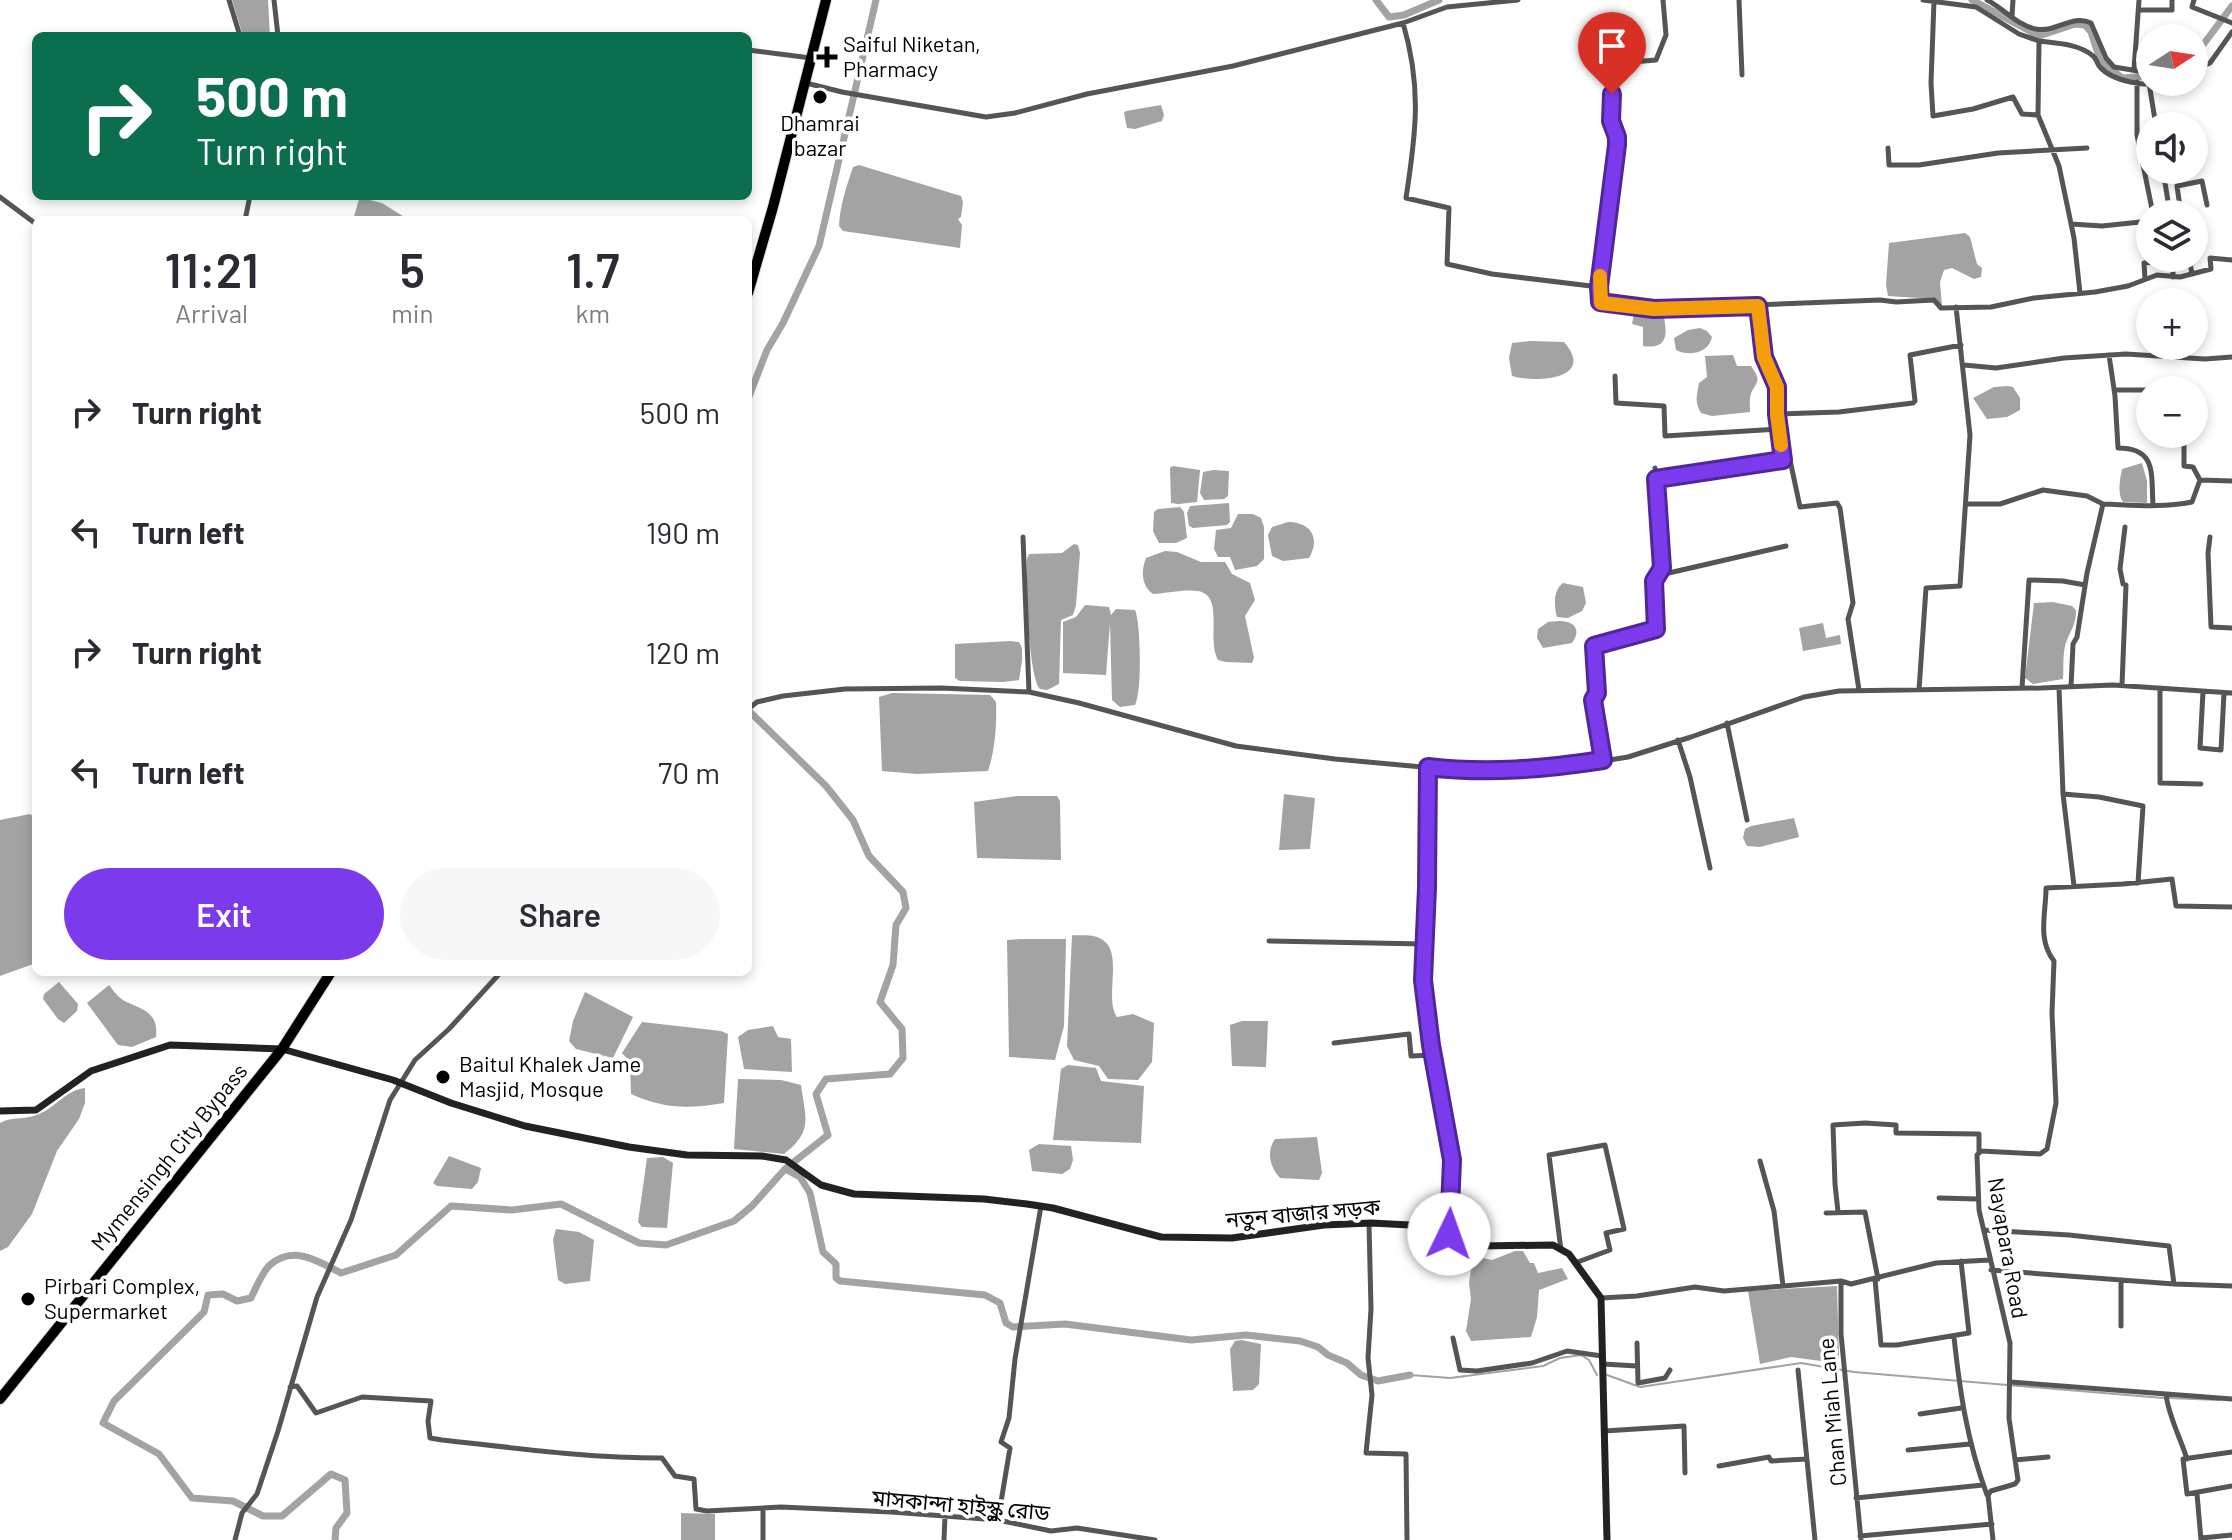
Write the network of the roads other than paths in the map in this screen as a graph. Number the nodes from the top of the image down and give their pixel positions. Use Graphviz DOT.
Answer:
graph roads {
  1 [pos="229,0"];
  2 [pos="274,0"];
  3 [pos="826,0"];
  4 [pos="1518,0"];
  5 [pos="1663,0"];
  6 [pos="1739,0"];
  7 [pos="1923,0"];
  8 [pos="1987,0"];
  9 [pos="2013,0"];
  10 [pos="2139,0"];
  11 [pos="2172,0"];
  12 [pos="2194,0"];
  13 [pos="1934,1"];
  14 [pos="1952,1"];
  15 [pos="2139,10"];
  16 [pos="2012,16"];
  17 [pos="1403,23"];
  18 [pos="2232,23"];
  19 [pos="239,32"];
  20 [pos="278,32"];
  21 [pos="2232,32"];
  22 [pos="2039,41"];
  23 [pos="752,50"];
  24 [pos="812,58"];
  25 [pos="2208,62"];
  26 [pos="2134,70"];
  27 [pos="1742,75"];
  28 [pos="2136,82"];
  29 [pos="806,83"];
  30 [pos="2136,92"];
  31 [pos="2038,115"];
  32 [pos="1888,148"];
  33 [pos="2087,148"];
  34 [pos="2052,151"];
  35 [pos="0,197"];
  36 [pos="2150,200"];
  37 [pos="2179,200"];
  38 [pos="2206,200"];
  39 [pos="32,221"];
  40 [pos="2136,222"];
  41 [pos="2071,224"];
  42 [pos="2232,260"];
  43 [pos="2145,272"];
  44 [pos="2173,272"];
  45 [pos="2192,274"];
  46 [pos="2173,277"];
  47 [pos="752,279"];
  48 [pos="2145,279"];
  49 [pos="1599,287"];
  50 [pos="2080,293"];
  51 [pos="1758,306"];
  52 [pos="1956,307"];
  53 [pos="1961,345"];
  54 [pos="2109,355"];
  55 [pos="2232,357"];
  56 [pos="1964,365"];
  57 [pos="1615,376"];
  58 [pos="2114,390"];
  59 [pos="2136,390"];
  60 [pos="1777,414"];
  61 [pos="1779,429"];
  62 [pos="2184,448"];
  63 [pos="1783,460"];
  64 [pos="1655,468"];
  65 [pos="1656,479"];
  66 [pos="2200,480"];
  67 [pos="2232,481"];
  68 [pos="1966,504"];
  69 [pos="2103,504"];
  70 [pos="2153,505"];
  71 [pos="2125,527"];
  72 [pos="1023,537"];
  73 [pos="2210,537"];
  74 [pos="1786,546"];
  75 [pos="1659,575"];
  76 [pos="2085,585"];
  77 [pos="2232,628"];
  78 [pos="2122,685"];
  79 [pos="2071,687"];
  80 [pos="2022,688"];
  81 [pos="2059,688"];
  82 [pos="2160,688"];
  83 [pos="1859,690"];
  84 [pos="1919,690"];
  85 [pos="2203,691"];
  86 [pos="1029,692"];
  87 [pos="2224,693"];
  88 [pos="2232,693"];
  89 [pos="752,706"];
  90 [pos="1727,723"];
  91 [pos="1678,740"];
  92 [pos="1603,760"];
  93 [pos="1428,767"];
  94 [pos="2201,784"];
  95 [pos="2063,794"];
  96 [pos="1747,820"];
  97 [pos="1710,868"];
  98 [pos="2138,883"];
  99 [pos="2074,886"];
  100 [pos="2232,907"];
  101 [pos="1269,941"];
  102 [pos="1424,944"];
  103 [pos="328,976"];
  104 [pos="497,976"];
  105 [pos="1334,1043"];
  106 [pos="282,1049"];
  107 [pos="1433,1055"];
  108 [pos="399,1082"];
  109 [pos="0,1111"];
  110 [pos="1979,1152"];
  111 [pos="1760,1161"];
  112 [pos="1939,1198"];
  113 [pos="1978,1199"];
  114 [pos="1041,1206"];
  115 [pos="1838,1212"];
  116 [pos="1826,1213"];
  117 [pos="1369,1223"];
  118 [pos="1984,1230"];
  119 [pos="1449,1234"];
  120 [pos="1561,1251"];
  121 [pos="1989,1260"];
  122 [pos="1961,1261"];
  123 [pos="1575,1263"];
  124 [pos="1991,1270"];
  125 [pos="1877,1279"];
  126 [pos="2121,1280"];
  127 [pos="1841,1281"];
  128 [pos="2174,1284"];
  129 [pos="1783,1286"];
  130 [pos="2232,1286"];
  131 [pos="1601,1298"];
  132 [pos="2121,1326"];
  133 [pos="1954,1337"];
  134 [pos="1453,1338"];
  135 [pos="1637,1343"];
  136 [pos="1603,1360"];
  137 [pos="1637,1366"];
  138 [pos="1670,1370"];
  139 [pos="1798,1370"];
  140 [pos="2010,1382"];
  141 [pos="290,1387"];
  142 [pos="2166,1395"];
  143 [pos="0,1399"];
  144 [pos="2232,1399"];
  145 [pos="1961,1408"];
  146 [pos="1920,1414"];
  147 [pos="1604,1431"];
  148 [pos="1970,1444"];
  149 [pos="1908,1450"];
  150 [pos="2232,1452"];
  151 [pos="2048,1457"];
  152 [pos="1807,1459"];
  153 [pos="2187,1459"];
  154 [pos="2015,1460"];
  155 [pos="1719,1466"];
  156 [pos="1685,1473"];
  157 [pos="1983,1485"];
  158 [pos="2232,1486"];
  159 [pos="2197,1494"];
  160 [pos="1988,1495"];
  161 [pos="1856,1498"];
  162 [pos="763,1510"];
  163 [pos="945,1516"];
  164 [pos="998,1520"];
  165 [pos="1992,1524"];
  166 [pos="2232,1535"];
  167 [pos="1126,1538"];
  168 [pos="1861,1538"];
  169 [pos="2201,1539"];
  170 [pos="235,1540"];
  171 [pos="763,1540"];
  172 [pos="944,1540"];
  173 [pos="1155,1540"];
  174 [pos="1407,1540"];
  175 [pos="1607,1540"];
  176 [pos="1815,1540"];
  177 [pos="1993,1540"];
  1 -- 19 [label="street"];
  2 -- 20 [label="street"];
  3 -- 24 [label="highway"];
  4 -- 17 [label="street"];
  5 -- 49 [label="street"];
  6 -- 27 [label="street"];
  7 -- 13 [label="street"];
  8 -- 16 [label="street"];
  9 -- 16 [label="street"];
  10 -- 15 [label="street"];
  11 -- 15 [label="street"];
  12 -- 18 [label="street"];
  13 -- 14 [label="street"];
  13 -- 31 [label="street"];
  14 -- 22 [label="street"];
  15 -- 26 [label="street"];
  16 -- 26 [label="street"];
  17 -- 29 [label="street"];
  17 -- 49 [label="street"];
  21 -- 25 [label="street"];
  22 -- 28 [label="street"];
  22 -- 31 [label="street"];
  23 -- 24 [label="street"];
  24 -- 29 [label="highway"];
  29 -- 47 [label="highway"];
  30 -- 36 [label="street"];
  31 -- 34 [label="street"];
  32 -- 34 [label="street"];
  33 -- 34 [label="street"];
  34 -- 41 [label="street"];
  35 -- 39 [label="street"];
  37 -- 38 [label="street"];
  40 -- 41 [label="street"];
  41 -- 50 [label="street"];
  42 -- 45 [label="street"];
  43 -- 48 [label="street"];
  44 -- 46 [label="street"];
  45 -- 46 [label="street"];
  46 -- 48 [label="street"];
  48 -- 50 [label="street"];
  49 -- 51 [label="street"];
  50 -- 52 [label="street"];
  51 -- 52 [label="street"];
  51 -- 60 [label="street"];
  52 -- 53 [label="street"];
  53 -- 56 [label="street"];
  53 -- 60 [label="street"];
  54 -- 55 [label="street"];
  54 -- 56 [label="street"];
  54 -- 58 [label="street"];
  56 -- 68 [label="street"];
  57 -- 61 [label="street"];
  58 -- 59 [label="street"];
  58 -- 70 [label="street"];
  60 -- 61 [label="street"];
  61 -- 63 [label="street"];
  62 -- 66 [label="street"];
  63 -- 65 [label="street"];
  63 -- 83 [label="street"];
  64 -- 65 [label="street"];
  65 -- 75 [label="street"];
  66 -- 67 [label="street"];
  66 -- 70 [label="street"];
  68 -- 69 [label="street"];
  68 -- 84 [label="street"];
  69 -- 70 [label="street"];
  69 -- 76 [label="street"];
  71 -- 78 [label="street"];
  72 -- 86 [label="street"];
  73 -- 77 [label="street"];
  74 -- 75 [label="street"];
  75 -- 92 [label="street"];
  76 -- 79 [label="street"];
  76 -- 80 [label="street"];
  78 -- 79 [label="street"];
  78 -- 82 [label="street"];
  79 -- 81 [label="street"];
  80 -- 81 [label="street"];
  80 -- 84 [label="street"];
  81 -- 95 [label="street"];
  82 -- 85 [label="street"];
  82 -- 94 [label="street"];
  83 -- 84 [label="street"];
  83 -- 90 [label="street"];
  85 -- 87 [label="street"];
  85 -- 87 [label="street"];
  86 -- 89 [label="street"];
  86 -- 93 [label="street"];
  87 -- 88 [label="street"];
  90 -- 91 [label="street"];
  90 -- 96 [label="street"];
  91 -- 92 [label="street"];
  91 -- 97 [label="street"];
  92 -- 93 [label="street"];
  93 -- 102 [label="street"];
  95 -- 98 [label="street"];
  95 -- 99 [label="street"];
  98 -- 99 [label="street"];
  98 -- 100 [label="street"];
  99 -- 110 [label="street, Nayapara Road"];
  101 -- 102 [label="street"];
  102 -- 107 [label="street"];
  103 -- 106 [label="highway, Mymensingh City Bypass"];
  104 -- 108 [label="street"];
  105 -- 107 [label="street"];
  106 -- 108 [label="street"];
  106 -- 109 [label="street"];
  106 -- 143 [label="highway, Mymensingh City Bypass"];
  107 -- 119 [label="street"];
  108 -- 114 [label="street, নতুন বাজার সড়ক"];
  108 -- 141 [label="street"];
  110 -- 113 [label="street, Nayapara Road"];
  110 -- 115 [label="street"];
  111 -- 129 [label="street"];
  112 -- 113 [label="street"];
  113 -- 118 [label="street, Nayapara Road"];
  114 -- 117 [label="street, নতুন বাজার সড়ক"];
  114 -- 164 [label="street"];
  115 -- 116 [label="street"];
  115 -- 125 [label="street"];
  117 -- 119 [label="street, নতুন বাজার সড়ক"];
  117 -- 174 [label="street"];
  118 -- 121 [label="street, Nayapara Road"];
  118 -- 128 [label="street"];
  119 -- 120 [label="street, নতুন বাজার সড়ক"];
  120 -- 123 [label="street"];
  120 -- 123 [label="street"];
  121 -- 122 [label="street"];
  121 -- 124 [label="street, Nayapara Road"];
  122 -- 125 [label="street"];
  122 -- 133 [label="street"];
  123 -- 131 [label="street"];
  124 -- 126 [label="street"];
  124 -- 140 [label="street, Nayapara Road"];
  125 -- 127 [label="street"];
  125 -- 133 [label="street"];
  126 -- 128 [label="street"];
  126 -- 132 [label="street"];
  127 -- 129 [label="street"];
  127 -- 161 [label="street, Chan Miah Lane"];
  128 -- 130 [label="street"];
  129 -- 131 [label="street"];
  131 -- 136 [label="street"];
  133 -- 145 [label="street"];
  134 -- 136 [label="street"];
  135 -- 137 [label="street"];
  136 -- 137 [label="street"];
  136 -- 147 [label="street"];
  137 -- 138 [label="street"];
  139 -- 152 [label="street"];
  140 -- 142 [label="street"];
  140 -- 154 [label="street, Nayapara Road"];
  141 -- 162 [label="street, মাসকান্দা হাইস্কুল রোড"];
  141 -- 170 [label="street"];
  142 -- 144 [label="street"];
  142 -- 153 [label="street"];
  145 -- 146 [label="street"];
  145 -- 148 [label="street"];
  147 -- 156 [label="street"];
  147 -- 175 [label="street"];
  148 -- 149 [label="street"];
  148 -- 157 [label="street"];
  150 -- 153 [label="street"];
  151 -- 154 [label="street"];
  152 -- 155 [label="street"];
  152 -- 176 [label="street"];
  153 -- 159 [label="street"];
  154 -- 160 [label="street"];
  157 -- 160 [label="street"];
  157 -- 161 [label="street"];
  158 -- 159 [label="street"];
  159 -- 169 [label="street"];
  160 -- 165 [label="street"];
  161 -- 168 [label="street, Chan Miah Lane"];
  162 -- 163 [label="street, মাসকান্দা হাইস্কুল রোড"];
  162 -- 171 [label="street"];
  163 -- 164 [label="street, মাসকান্দা হাইস্কুল রোড"];
  163 -- 172 [label="street"];
  164 -- 167 [label="street, মাসকান্দা হাইস্কুল রোড"];
  165 -- 168 [label="street"];
  165 -- 177 [label="street"];
  166 -- 169 [label="street"];
  167 -- 173 [label="street, মাসকান্দা হাইস্কুল রোড"];
}
